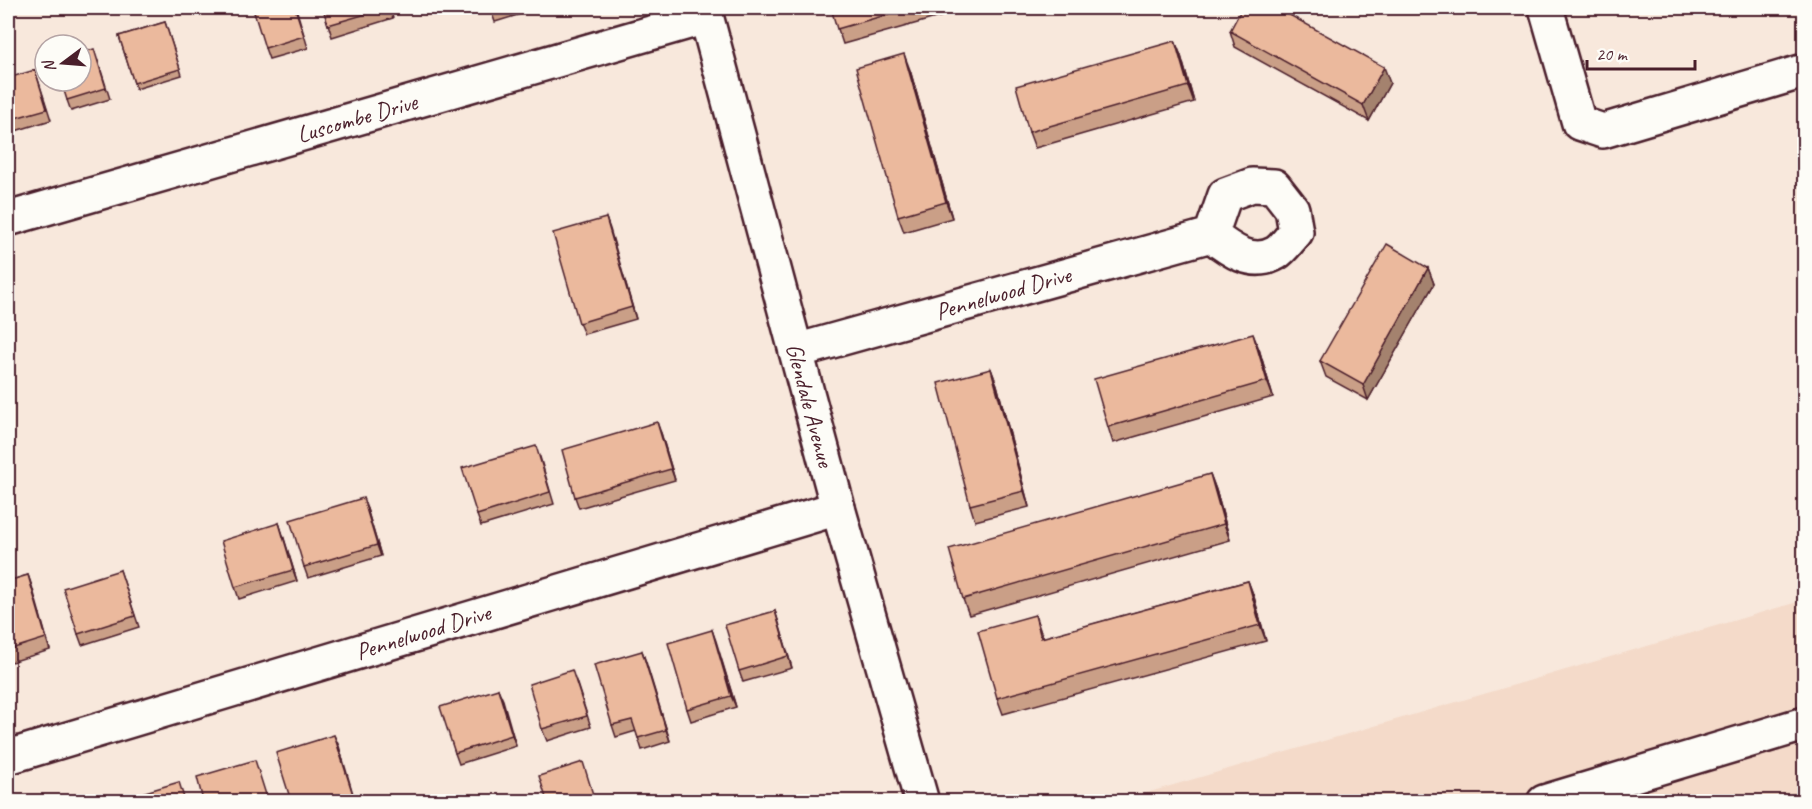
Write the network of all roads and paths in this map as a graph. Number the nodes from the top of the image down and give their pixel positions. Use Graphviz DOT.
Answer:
graph roads {
  1 [pos="1546,8"];
  2 [pos="705,12"];
  3 [pos="1804,71"];
  4 [pos="8,219"];
  5 [pos="1211,235"];
  6 [pos="796,351"];
  7 [pos="838,508"];
  8 [pos="1804,724"];
  9 [pos="8,757"];
  10 [pos="922,801"];
  11 [pos="1544,801"];
  1 -- 3 [label="street"];
  2 -- 4 [label="street, Luscombe Drive"];
  2 -- 6 [label="street, Glendale Avenue"];
  5 -- 6 [label="street, Pennelwood Drive"];
  6 -- 7 [label="street, Glendale Avenue"];
  7 -- 9 [label="street, Pennelwood Drive"];
  7 -- 10 [label="street, Glendale Avenue"];
  8 -- 11 [label="street"];
}
